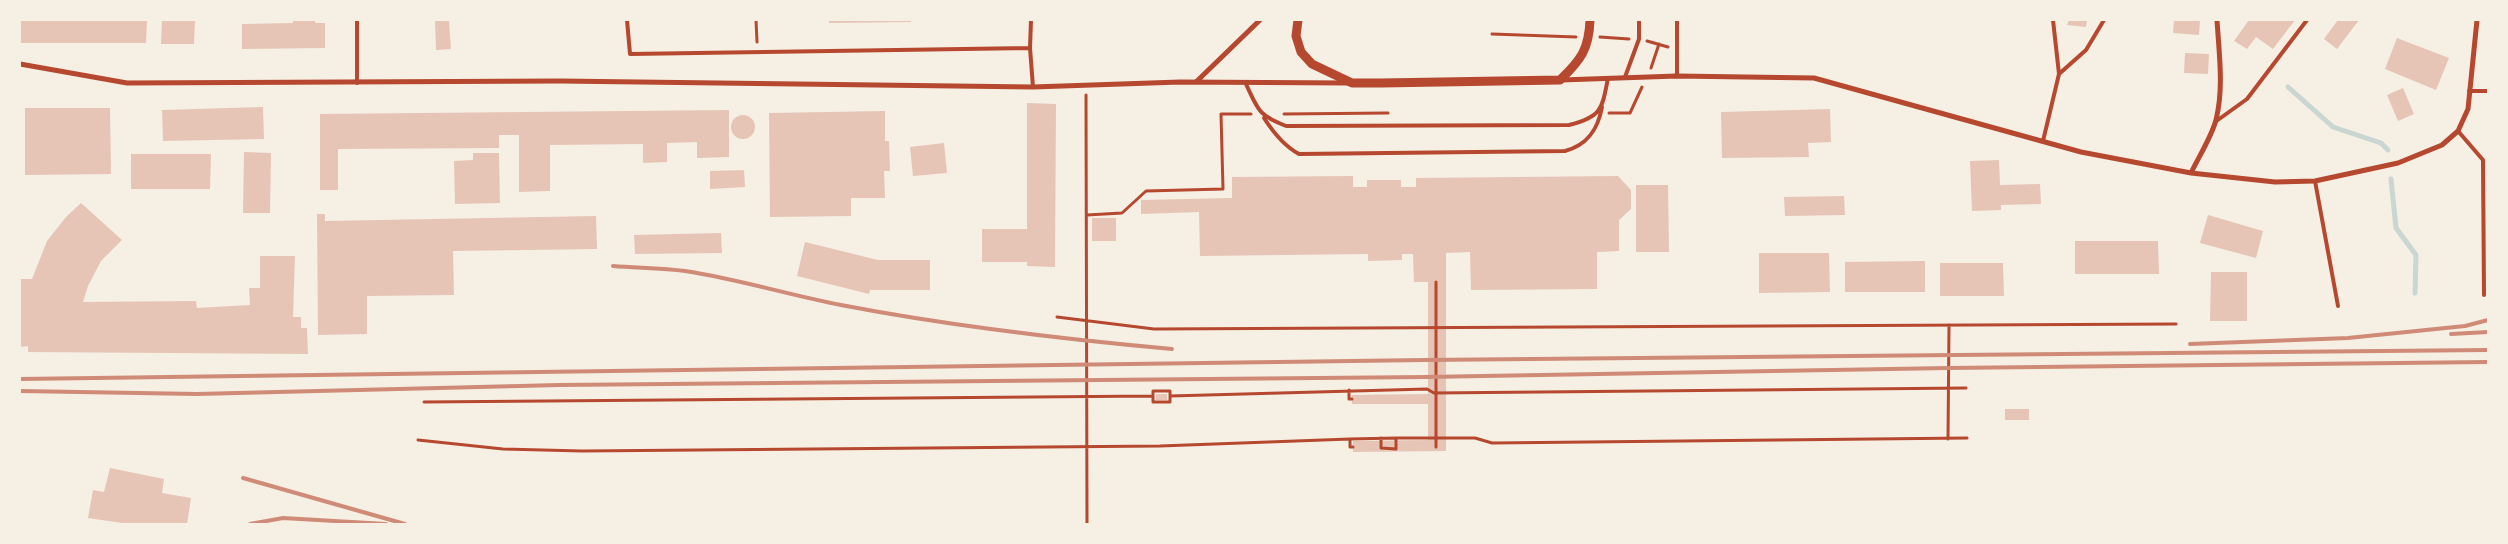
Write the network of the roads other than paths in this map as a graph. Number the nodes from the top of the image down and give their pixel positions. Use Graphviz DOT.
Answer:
graph roads {
  1 [pos="357,20"];
  2 [pos="627,20"];
  3 [pos="1031,20"];
  4 [pos="1260,20"];
  5 [pos="1298,20"];
  6 [pos="1590,20"];
  7 [pos="1639,20"];
  8 [pos="1677,20"];
  9 [pos="2052,20"];
  10 [pos="2104,20"];
  11 [pos="2218,20"];
  12 [pos="2307,20"];
  13 [pos="2477,20"];
  14 [pos="1030,48"];
  15 [pos="20,64"];
  16 [pos="2058,74"];
  17 [pos="1677,76"];
  18 [pos="1625,77"];
  19 [pos="1608,78"];
  20 [pos="1560,80"];
  21 [pos="1196,82"];
  22 [pos="1245,82"];
  23 [pos="357,83"];
  24 [pos="1352,83"];
  25 [pos="1033,87"];
  26 [pos="2470,91"];
  27 [pos="2488,91"];
  28 [pos="1602,106"];
  29 [pos="1261,114"];
  30 [pos="2215,122"];
  31 [pos="2458,131"];
  32 [pos="2043,142"];
  33 [pos="2191,172"];
  34 [pos="2316,181"];
  35 [pos="2484,295"];
  36 [pos="2338,306"];
  1 -- 23 [label="lane"];
  2 -- 14 [label="lane"];
  3 -- 14 [label="lane"];
  4 -- 21 [label="street"];
  5 -- 24 [label="street"];
  6 -- 20 [label="street"];
  7 -- 18 [label="lane"];
  8 -- 17 [label="lane"];
  9 -- 16 [label="lane"];
  10 -- 16 [label="lane"];
  11 -- 30 [label="street"];
  12 -- 30 [label="lane"];
  13 -- 26 [label="street"];
  14 -- 25 [label="lane"];
  15 -- 23 [label="street"];
  16 -- 32 [label="lane"];
  17 -- 18 [label="street"];
  17 -- 32 [label="street"];
  18 -- 19 [label="street"];
  19 -- 20 [label="street"];
  19 -- 28 [label="lane"];
  20 -- 24 [label="street"];
  21 -- 22 [label="street"];
  21 -- 25 [label="street"];
  22 -- 24 [label="street"];
  22 -- 29 [label="lane"];
  23 -- 25 [label="street"];
  26 -- 27 [label="lane"];
  26 -- 31 [label="street"];
  28 -- 29 [label="lane"];
  28 -- 29 [label="lane"];
  30 -- 33 [label="street"];
  31 -- 34 [label="street"];
  31 -- 35 [label="lane"];
  32 -- 33 [label="street"];
  33 -- 34 [label="street"];
  34 -- 36 [label="lane"];
}
